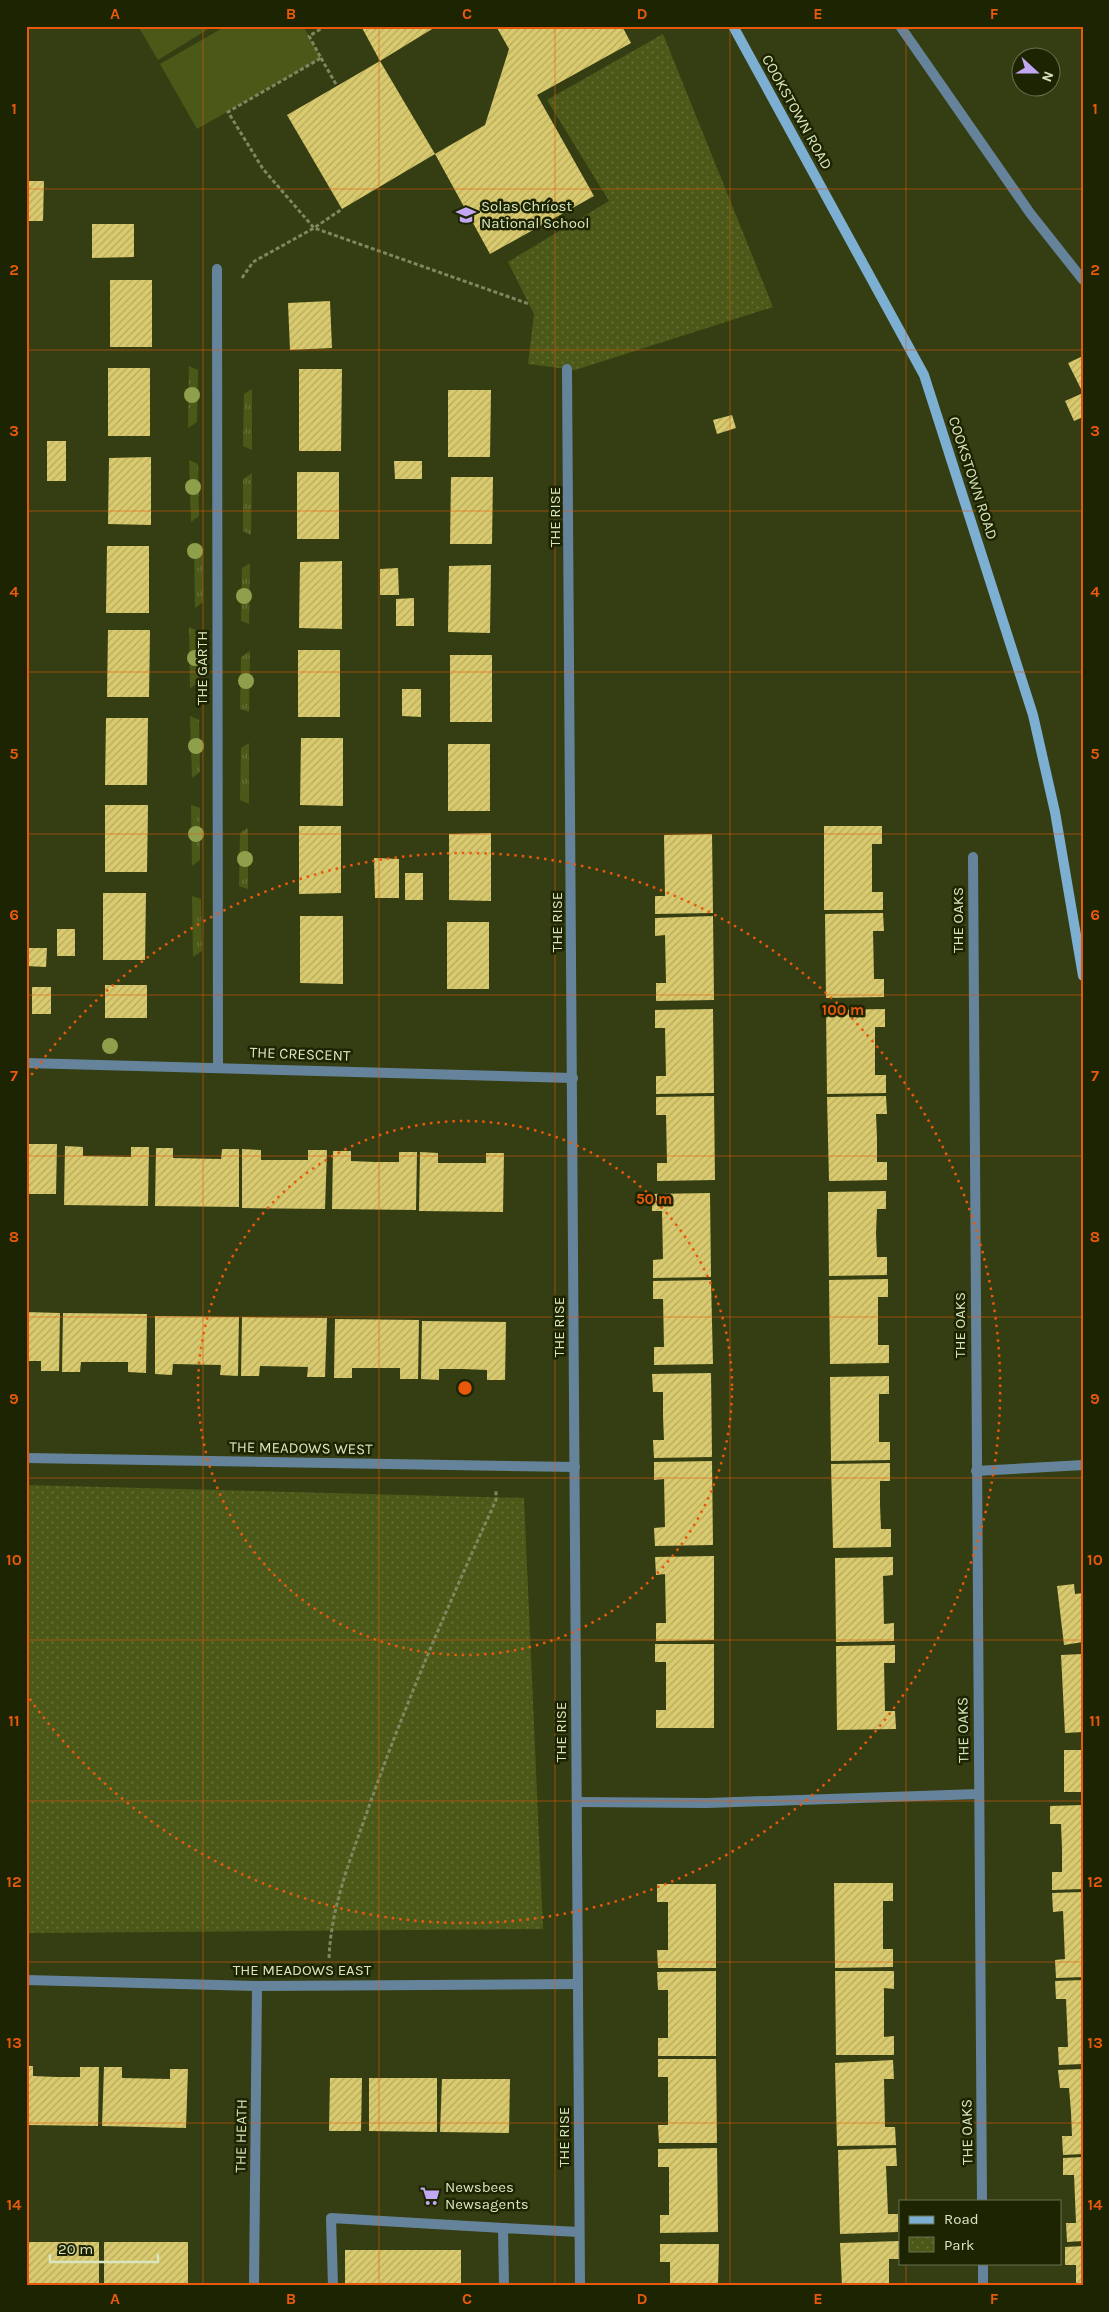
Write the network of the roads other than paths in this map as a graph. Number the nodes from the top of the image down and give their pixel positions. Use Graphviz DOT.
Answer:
graph roads {
  1 [pos="734,26"];
  2 [pos="900,26"];
  3 [pos="217,269"];
  4 [pos="1083,280"];
  5 [pos="567,369"];
  6 [pos="973,857"];
  7 [pos="1083,976"];
  8 [pos="26,1063"];
  9 [pos="218,1066"];
  10 [pos="573,1078"];
  11 [pos="26,1458"];
  12 [pos="1083,1465"];
  13 [pos="575,1467"];
  14 [pos="976,1471"];
  15 [pos="979,1794"];
  16 [pos="576,1802"];
  17 [pos="26,1980"];
  18 [pos="578,1984"];
  19 [pos="257,1986"];
  20 [pos="982,2200"];
  21 [pos="503,2228"];
  22 [pos="579,2232"];
  23 [pos="983,2264"];
  24 [pos="254,2286"];
  25 [pos="333,2286"];
  26 [pos="504,2286"];
  27 [pos="580,2286"];
  28 [pos="983,2286"];
  1 -- 7 [label="street, COOKSTOWN ROAD"];
  2 -- 4 [label="street"];
  3 -- 9 [label="street, THE GARTH"];
  5 -- 10 [label="street, THE RISE"];
  6 -- 14 [label="street, THE OAKS"];
  8 -- 9 [label="street, THE CRESCENT"];
  9 -- 10 [label="street, THE CRESCENT"];
  10 -- 13 [label="street, THE RISE"];
  11 -- 13 [label="street, THE MEADOWS WEST"];
  12 -- 14 [label="street"];
  13 -- 16 [label="street, THE RISE"];
  14 -- 15 [label="street, THE OAKS"];
  15 -- 16 [label="street"];
  15 -- 20 [label="street, THE OAKS"];
  16 -- 18 [label="street, THE RISE"];
  17 -- 19 [label="street, THE MEADOWS EAST"];
  18 -- 19 [label="street, THE MEADOWS EAST"];
  18 -- 22 [label="street, THE RISE"];
  19 -- 24 [label="street, THE HEATH"];
  21 -- 22 [label="street"];
  21 -- 25 [label="street"];
  21 -- 26 [label="street"];
  22 -- 27 [label="street, THE RISE"];
  23 -- 28 [label="street"];
}
